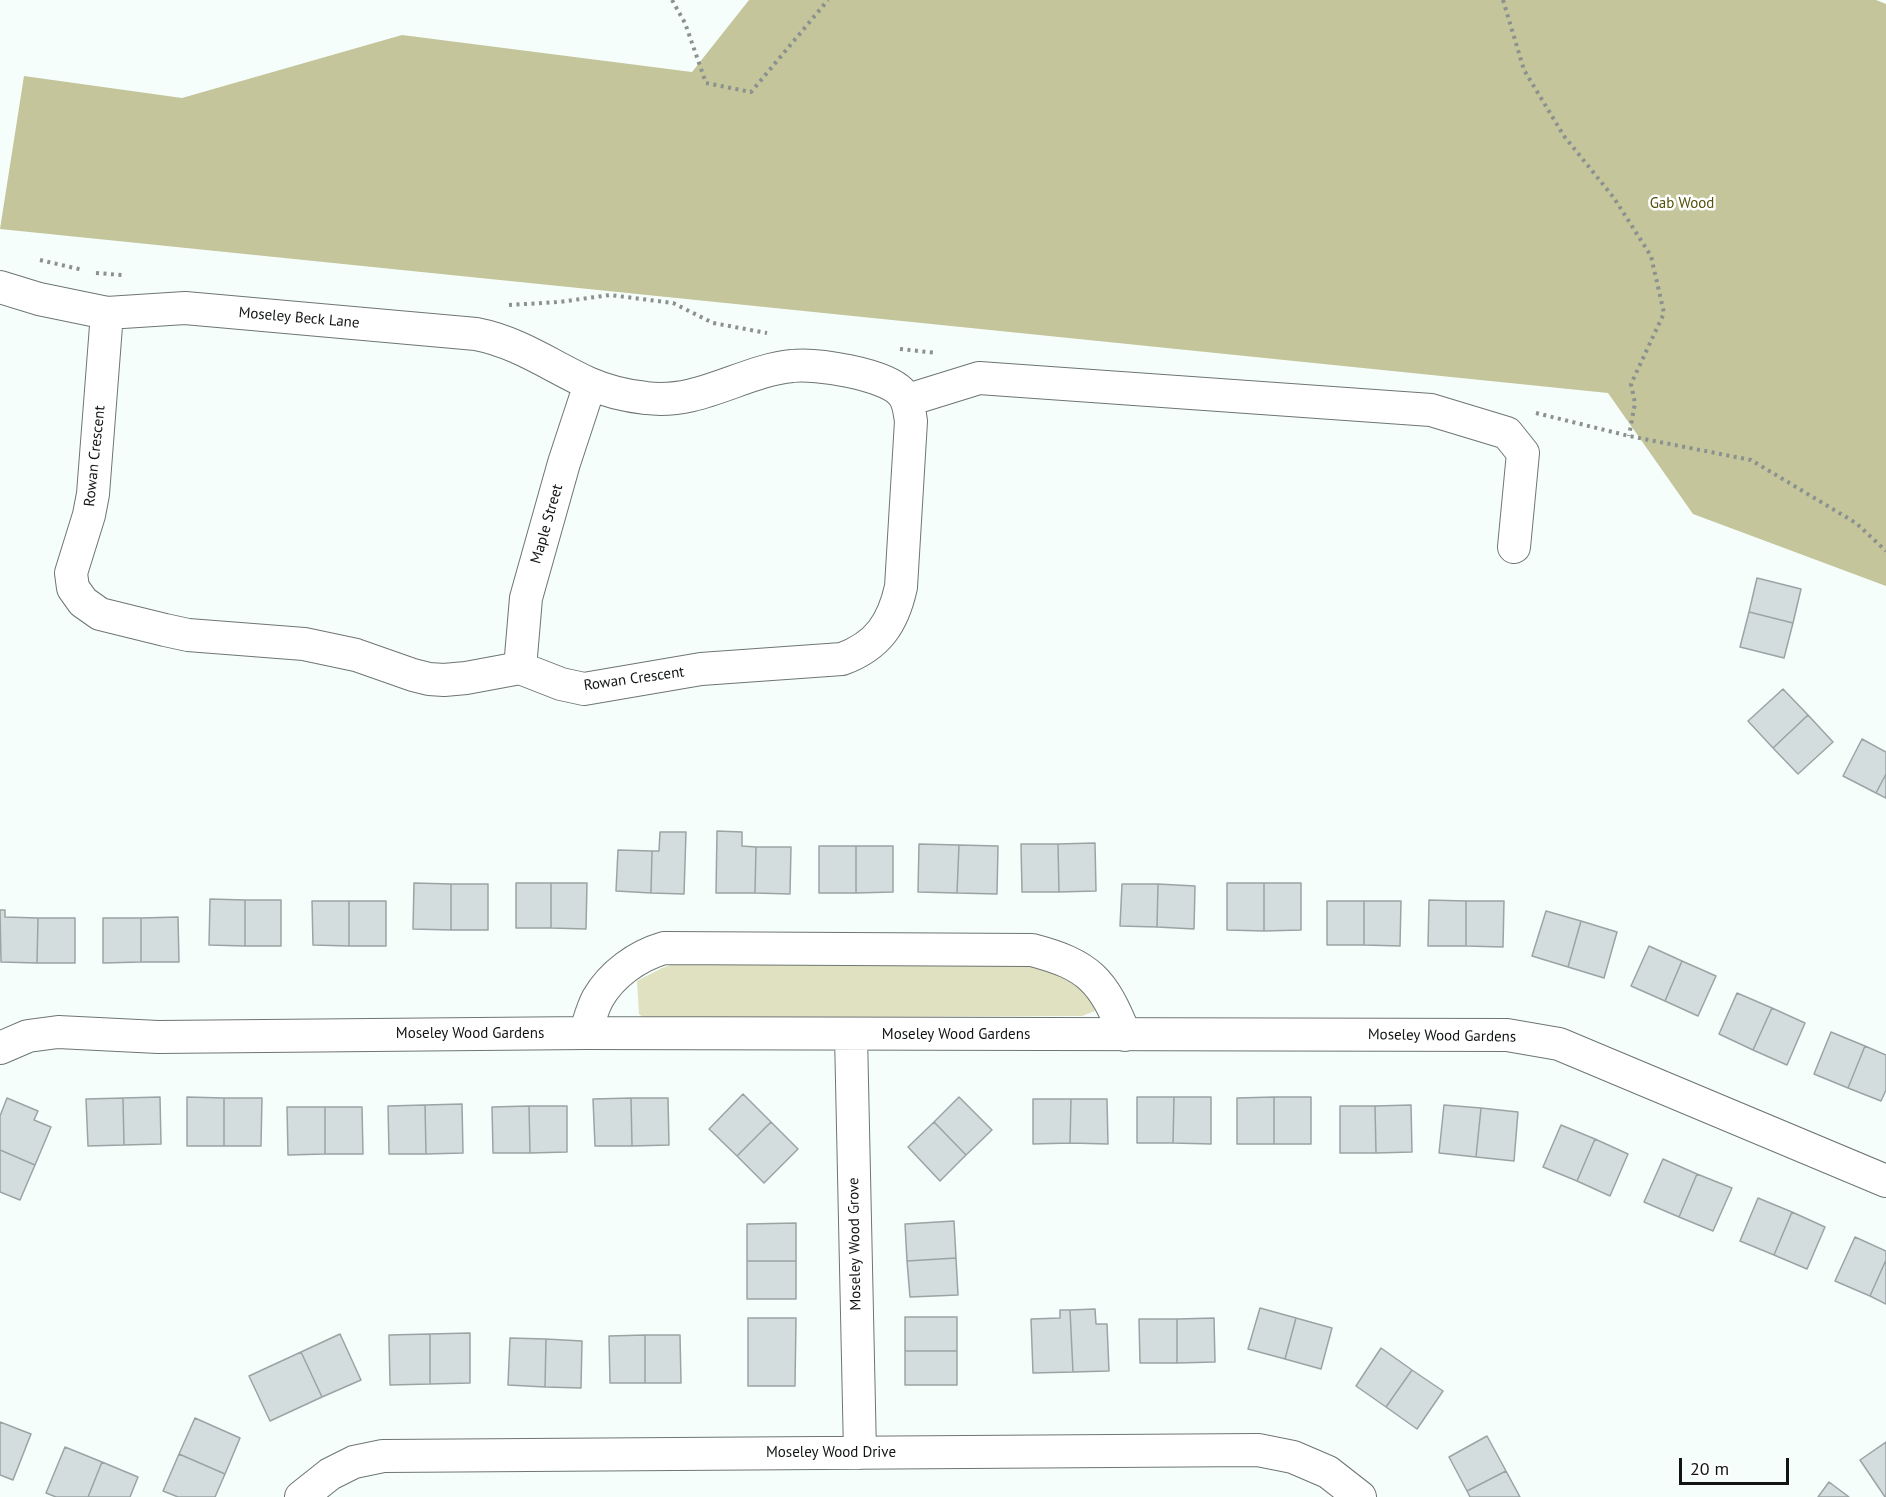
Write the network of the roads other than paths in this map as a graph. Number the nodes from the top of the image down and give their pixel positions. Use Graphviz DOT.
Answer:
graph roads {
  1 [pos="0,287"];
  2 [pos="107,313"];
  3 [pos="590,384"];
  4 [pos="908,400"];
  5 [pos="1514,548"];
  6 [pos="519,668"];
  7 [pos="585,1033"];
  8 [pos="851,1035"];
  9 [pos="1125,1035"];
  10 [pos="0,1048"];
  11 [pos="1886,1181"];
  12 [pos="860,1453"];
  13 [pos="301,1497"];
  14 [pos="1360,1497"];
  1 -- 2 [label="street, Moseley Beck Lane"];
  2 -- 3 [label="street, Moseley Beck Lane"];
  2 -- 6 [label="street, Rowan Crescent"];
  3 -- 4 [label="street"];
  3 -- 6 [label="street, Maple Street"];
  4 -- 5 [label="street"];
  4 -- 6 [label="street, Rowan Crescent"];
  7 -- 8 [label="street, Moseley Wood Gardens"];
  7 -- 9 [label="street"];
  7 -- 10 [label="street, Moseley Wood Gardens"];
  8 -- 9 [label="street, Moseley Wood Gardens"];
  8 -- 12 [label="street, Moseley Wood Grove"];
  9 -- 11 [label="street, Moseley Wood Gardens"];
  12 -- 13 [label="street, Moseley Wood Drive"];
  12 -- 14 [label="street, Moseley Wood Drive"];
}
